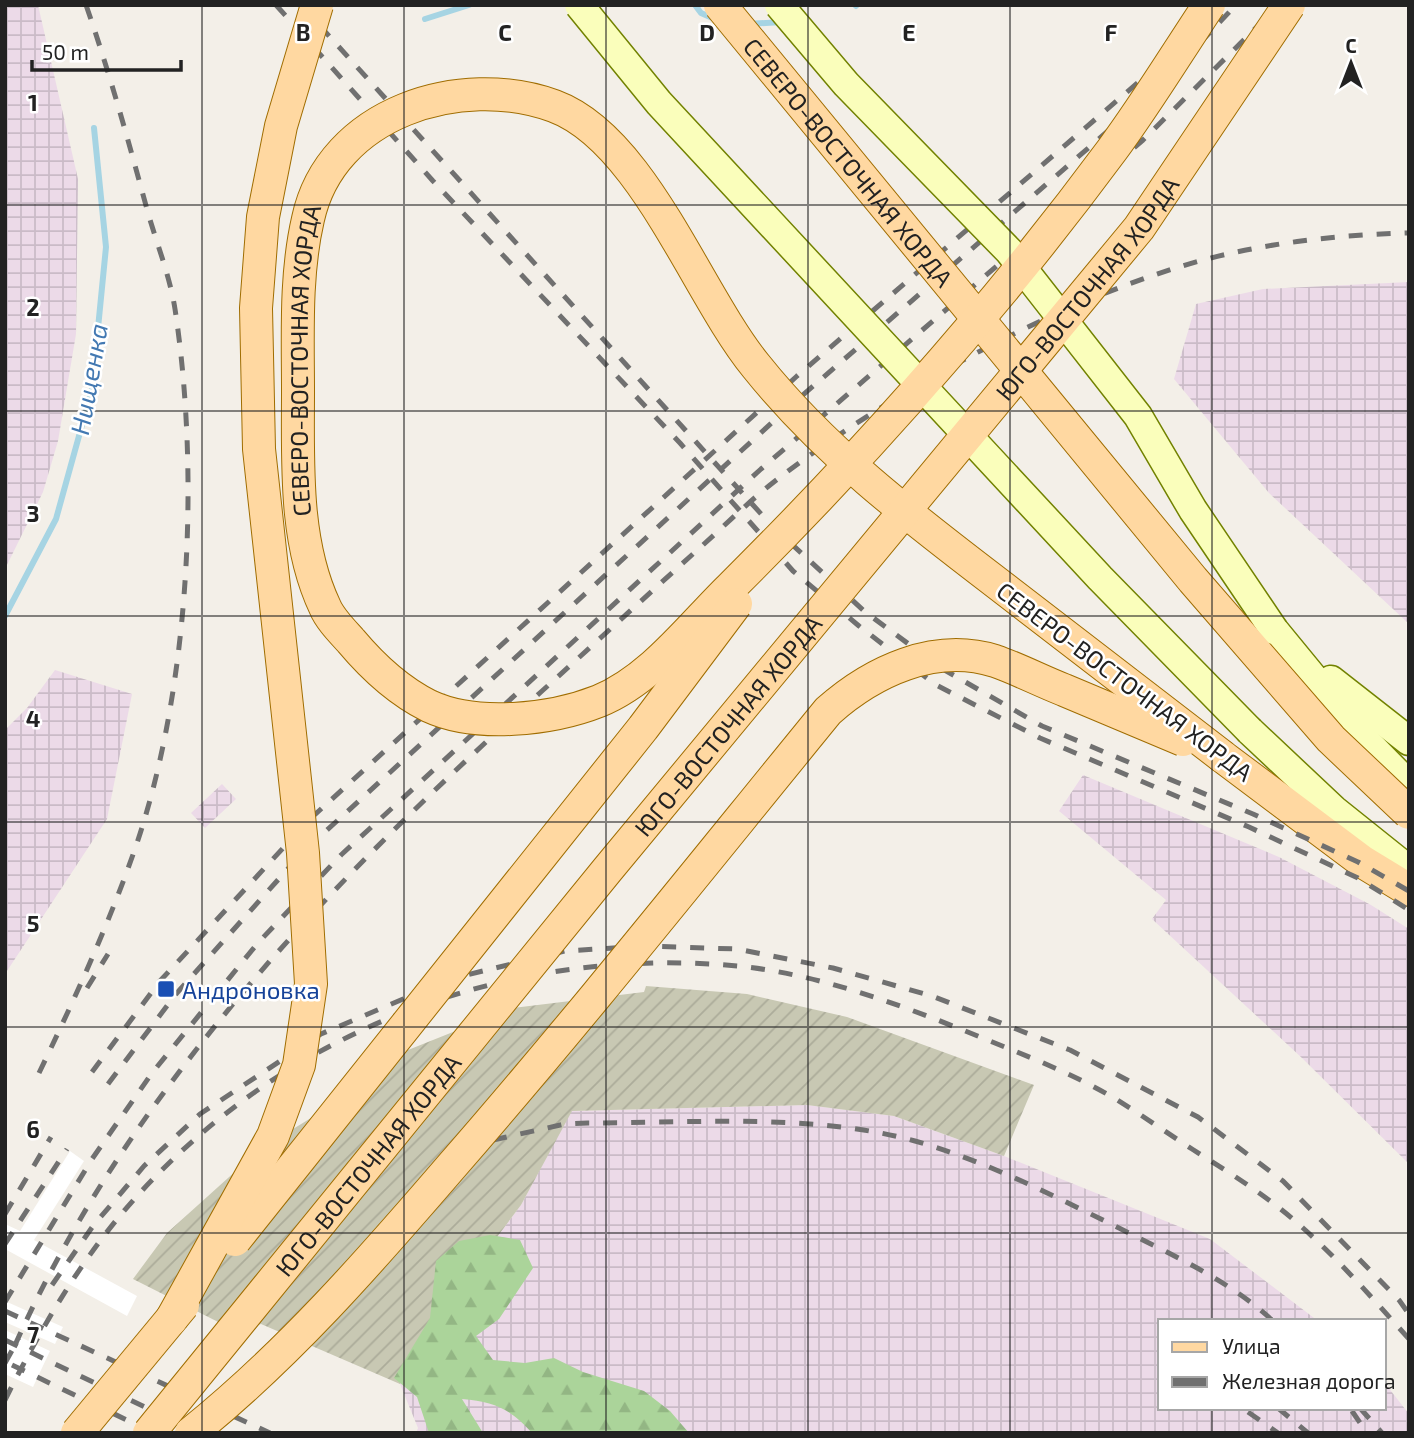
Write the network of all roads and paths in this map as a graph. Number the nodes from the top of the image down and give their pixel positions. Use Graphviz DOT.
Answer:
graph roads {
  1 [pos="317,5"];
  2 [pos="579,5"];
  3 [pos="720,5"];
  4 [pos="779,5"];
  5 [pos="1209,5"];
  6 [pos="1289,5"];
  7 [pos="805,513"];
  8 [pos="1274,630"];
  9 [pos="1409,741"];
  10 [pos="1223,757"];
  11 [pos="1409,786"];
  12 [pos="1409,813"];
  13 [pos="1409,870"];
  14 [pos="1409,890"];
  15 [pos="171,1320"];
  16 [pos="76,1433"];
  17 [pos="149,1433"];
  18 [pos="191,1433"];
  1 -- 15 [label="main road, bridge"];
  2 -- 13 [label="main road, bridge"];
  3 -- 12 [label="main road, СЕВЕРО-ВОСТОЧНАЯ ХОРДА, bridge"];
  4 -- 8 [label="main road, СЕВЕРО-ВОСТОЧНАЯ ХОРДА, bridge"];
  5 -- 7 [label="main road, СЕВЕРО-ВОСТОЧНАЯ ХОРДА, bridge"];
  6 -- 17 [label="main road, ЮГО-ВОСТОЧНАЯ ХОРДА, bridge"];
  7 -- 10 [label="main road, СЕВЕРО-ВОСТОЧНАЯ ХОРДА, bridge"];
  7 -- 15 [label="main road, bridge"];
  8 -- 9 [label="main road"];
  8 -- 11 [label="main road, СЕВЕРО-ВОСТОЧНАЯ ХОРДА"];
  10 -- 14 [label="main road, СЕВЕРО-ВОСТОЧНАЯ ХОРДА"];
  10 -- 18 [label="main road, bridge"];
  15 -- 16 [label="main road, bridge"];
}
